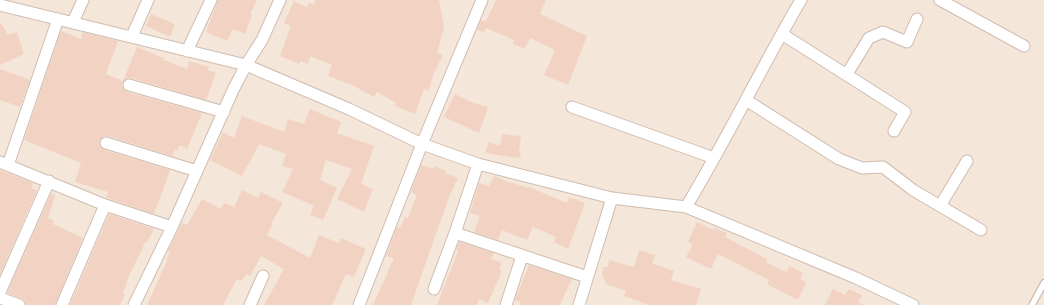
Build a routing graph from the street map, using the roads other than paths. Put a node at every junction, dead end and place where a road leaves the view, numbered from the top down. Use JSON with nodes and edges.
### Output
{"nodes":[{"id":1,"x":83,"y":0,"type":"edge"},
{"id":2,"x":148,"y":0,"type":"edge"},
{"id":3,"x":211,"y":0,"type":"edge"},
{"id":4,"x":280,"y":0,"type":"edge"},
{"id":5,"x":482,"y":0,"type":"edge"},
{"id":6,"x":801,"y":0,"type":"edge"},
{"id":7,"x":940,"y":0,"type":"edge"},
{"id":8,"x":7,"y":4,"type":"edge"},
{"id":9,"x":58,"y":19,"type":"junction"},
{"id":10,"x":917,"y":19,"type":"dead end"},
{"id":11,"x":73,"y":22,"type":"junction"},
{"id":12,"x":782,"y":34,"type":"junction"},
{"id":13,"x":132,"y":36,"type":"junction"},
{"id":14,"x":1024,"y":46,"type":"dead end"},
{"id":15,"x":187,"y":51,"type":"junction"},
{"id":16,"x":246,"y":65,"type":"junction"},
{"id":17,"x":847,"y":74,"type":"junction"},
{"id":18,"x":129,"y":85,"type":"dead end"},
{"id":19,"x":746,"y":100,"type":"junction"},
{"id":20,"x":572,"y":107,"type":"dead end"},
{"id":21,"x":224,"y":112,"type":"junction"},
{"id":22,"x":894,"y":131,"type":"dead end"},
{"id":23,"x":106,"y":143,"type":"dead end"},
{"id":24,"x":422,"y":144,"type":"junction"},
{"id":25,"x":714,"y":158,"type":"junction"},
{"id":26,"x":967,"y":161,"type":"dead end"},
{"id":27,"x":4,"y":164,"type":"edge"},
{"id":28,"x":478,"y":164,"type":"junction"},
{"id":29,"x":197,"y":170,"type":"junction"},
{"id":30,"x":49,"y":181,"type":"junction"},
{"id":31,"x":612,"y":198,"type":"junction"},
{"id":32,"x":105,"y":205,"type":"junction"},
{"id":33,"x":940,"y":206,"type":"junction"},
{"id":34,"x":686,"y":207,"type":"junction"},
{"id":35,"x":172,"y":227,"type":"junction"},
{"id":36,"x":981,"y":230,"type":"dead end"},
{"id":37,"x":455,"y":233,"type":"junction"},
{"id":38,"x":522,"y":256,"type":"junction"},
{"id":39,"x":263,"y":276,"type":"dead end"},
{"id":40,"x":587,"y":277,"type":"junction"},
{"id":41,"x":1044,"y":283,"type":"edge"},
{"id":42,"x":434,"y":289,"type":"dead end"},
{"id":43,"x":0,"y":292,"type":"edge"},
{"id":44,"x":0,"y":298,"type":"edge"},
{"id":45,"x":19,"y":305,"type":"edge"},
{"id":46,"x":62,"y":305,"type":"edge"},
{"id":47,"x":134,"y":305,"type":"edge"},
{"id":48,"x":250,"y":305,"type":"edge"},
{"id":49,"x":359,"y":305,"type":"edge"},
{"id":50,"x":506,"y":305,"type":"edge"},
{"id":51,"x":580,"y":305,"type":"edge"},
{"id":52,"x":913,"y":305,"type":"edge"},
{"id":53,"x":1032,"y":305,"type":"edge"}],
"edges":[{"from":1,"to":11,"type":"street"},
{"from":2,"to":13,"type":"street"},
{"from":3,"to":15,"type":"street"},
{"from":4,"to":16,"type":"street"},
{"from":5,"to":24,"type":"street"},
{"from":6,"to":12,"type":"street"},
{"from":7,"to":14,"type":"street"},
{"from":8,"to":9,"type":"street"},
{"from":9,"to":11,"type":"street"},
{"from":9,"to":27,"type":"street"},
{"from":10,"to":17,"type":"street"},
{"from":11,"to":13,"type":"street"},
{"from":12,"to":17,"type":"street"},
{"from":12,"to":19,"type":"street"},
{"from":13,"to":15,"type":"street"},
{"from":15,"to":16,"type":"street"},
{"from":16,"to":21,"type":"street"},
{"from":16,"to":24,"type":"street"},
{"from":17,"to":22,"type":"street"},
{"from":18,"to":21,"type":"street"},
{"from":19,"to":25,"type":"street"},
{"from":19,"to":33,"type":"street"},
{"from":20,"to":25,"type":"street"},
{"from":21,"to":29,"type":"street"},
{"from":23,"to":29,"type":"street"},
{"from":24,"to":28,"type":"street"},
{"from":24,"to":49,"type":"street"},
{"from":25,"to":34,"type":"street"},
{"from":26,"to":33,"type":"street"},
{"from":27,"to":30,"type":"street"},
{"from":28,"to":31,"type":"street"},
{"from":28,"to":37,"type":"street"},
{"from":29,"to":35,"type":"street"},
{"from":30,"to":32,"type":"street"},
{"from":30,"to":43,"type":"street"},
{"from":31,"to":34,"type":"street"},
{"from":31,"to":40,"type":"street"},
{"from":32,"to":35,"type":"street"},
{"from":32,"to":46,"type":"street"},
{"from":33,"to":36,"type":"street"},
{"from":34,"to":52,"type":"street"},
{"from":35,"to":47,"type":"street"},
{"from":37,"to":38,"type":"street"},
{"from":37,"to":42,"type":"street"},
{"from":38,"to":40,"type":"street"},
{"from":38,"to":50,"type":"street"},
{"from":39,"to":48,"type":"street"},
{"from":40,"to":51,"type":"street"},
{"from":41,"to":53,"type":"lane"},
{"from":44,"to":45,"type":"street"}]}
